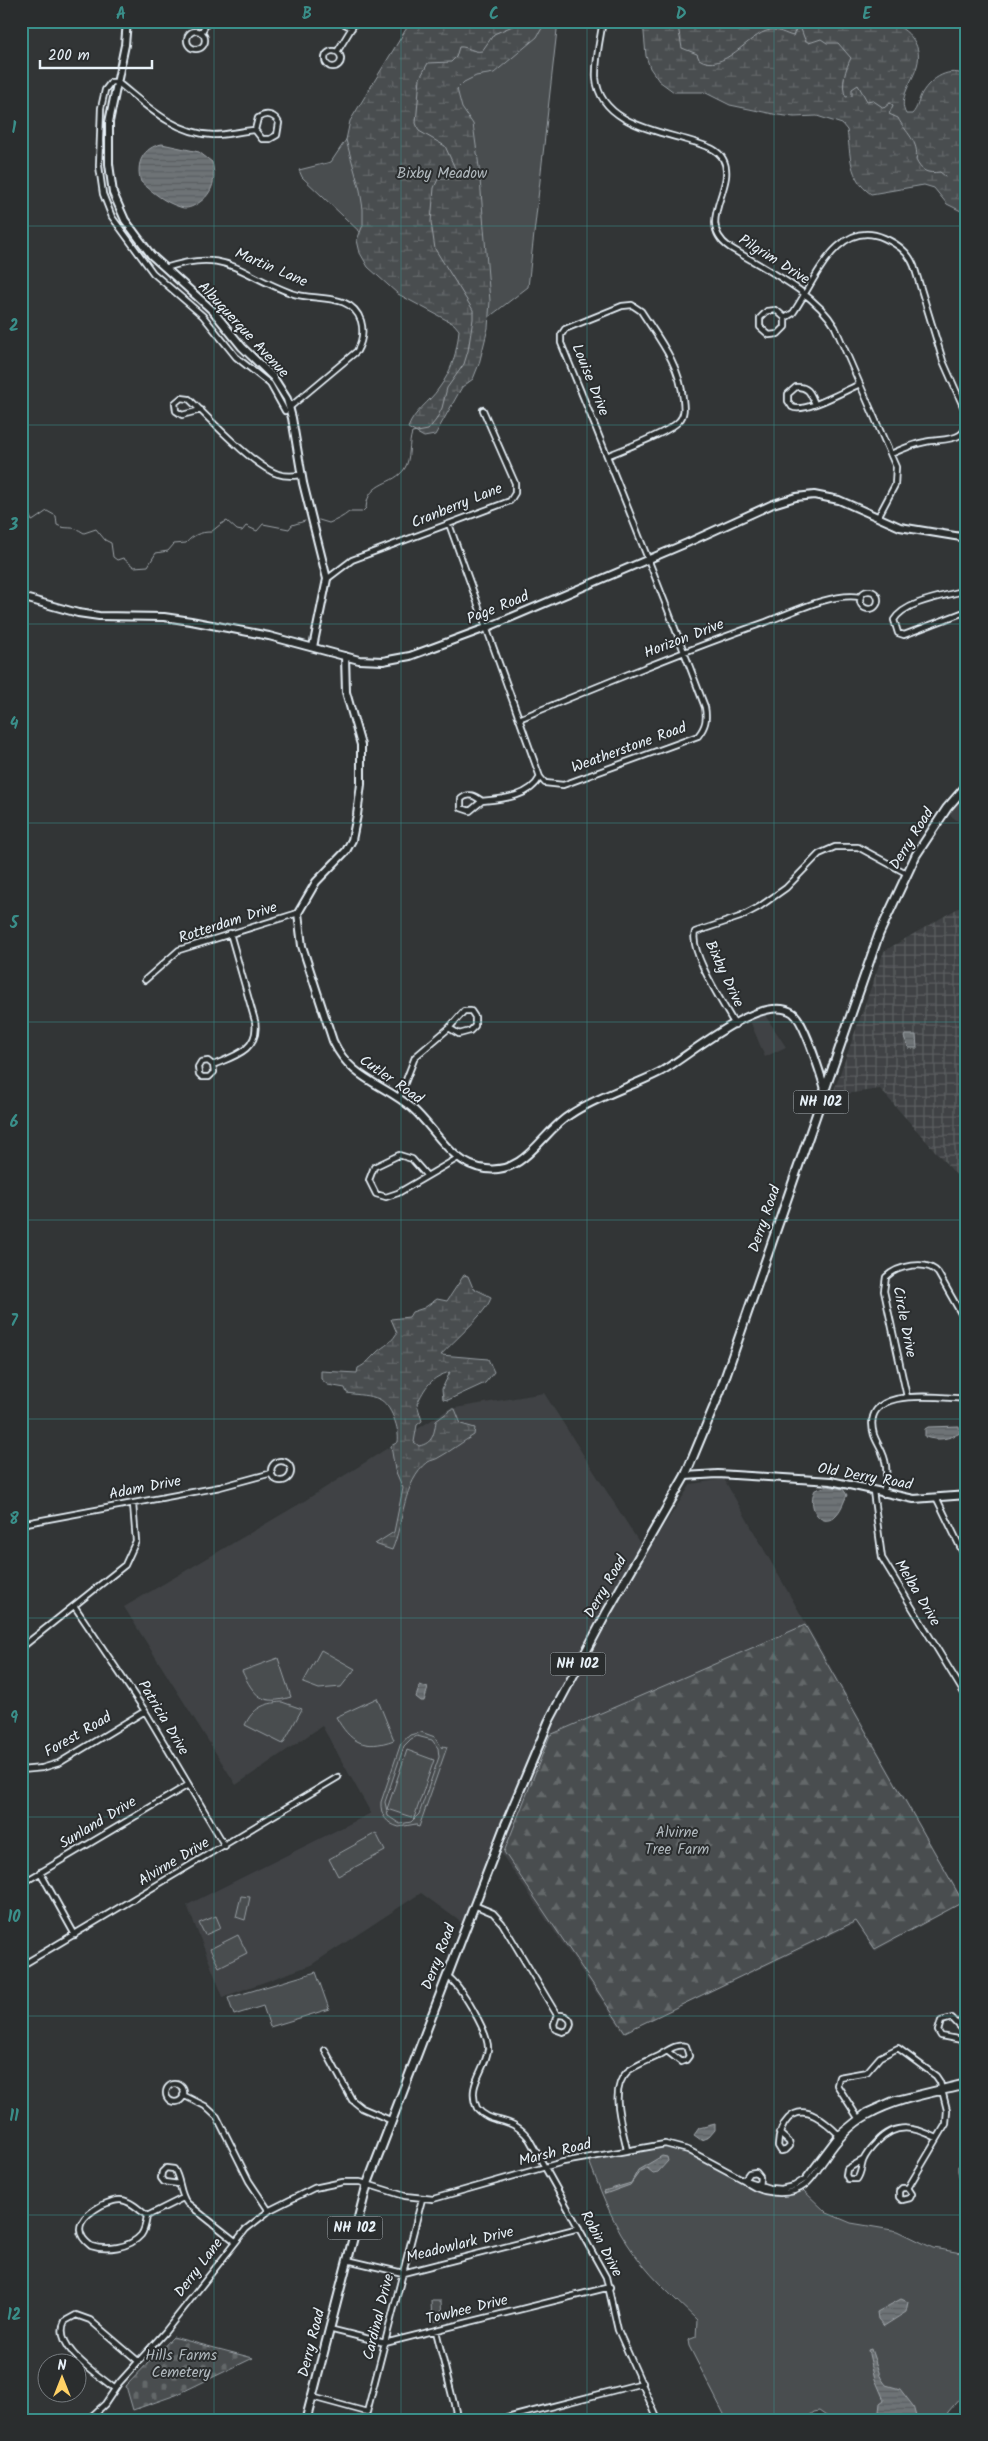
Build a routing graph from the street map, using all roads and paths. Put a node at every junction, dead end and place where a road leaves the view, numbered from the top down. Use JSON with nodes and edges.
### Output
{"nodes":[{"id":1,"x":127,"y":21,"type":"edge"},
{"id":2,"x":208,"y":21,"type":"edge"},
{"id":3,"x":339,"y":21,"type":"edge"},
{"id":4,"x":356,"y":21,"type":"edge"},
{"id":5,"x":603,"y":21,"type":"edge"},
{"id":6,"x":352,"y":28,"type":"junction"},
{"id":7,"x":201,"y":33,"type":"dead end"},
{"id":8,"x":337,"y":52,"type":"dead end"},
{"id":9,"x":117,"y":82,"type":"junction"},
{"id":10,"x":255,"y":130,"type":"junction"},
{"id":11,"x":164,"y":268,"type":"junction"},
{"id":12,"x":805,"y":295,"type":"junction"},
{"id":13,"x":785,"y":318,"type":"junction"},
{"id":14,"x":268,"y":371,"type":"junction"},
{"id":15,"x":264,"y":378,"type":"junction"},
{"id":16,"x":860,"y":384,"type":"junction"},
{"id":17,"x":815,"y":404,"type":"junction"},
{"id":18,"x":287,"y":409,"type":"junction"},
{"id":19,"x":201,"y":410,"type":"junction"},
{"id":20,"x":483,"y":410,"type":"dead end"},
{"id":21,"x":891,"y":454,"type":"junction"},
{"id":22,"x":607,"y":456,"type":"junction"},
{"id":23,"x":301,"y":475,"type":"junction"},
{"id":24,"x":878,"y":517,"type":"junction"},
{"id":25,"x":449,"y":524,"type":"junction"},
{"id":26,"x":967,"y":538,"type":"edge"},
{"id":27,"x":649,"y":558,"type":"junction"},
{"id":28,"x":327,"y":579,"type":"junction"},
{"id":29,"x":967,"y":590,"type":"edge"},
{"id":30,"x":21,"y":597,"type":"edge"},
{"id":31,"x":860,"y":597,"type":"junction"},
{"id":32,"x":967,"y":611,"type":"edge"},
{"id":33,"x":486,"y":628,"type":"junction"},
{"id":34,"x":313,"y":647,"type":"junction"},
{"id":35,"x":684,"y":651,"type":"junction"},
{"id":36,"x":345,"y":656,"type":"junction"},
{"id":37,"x":519,"y":719,"type":"junction"},
{"id":38,"x":540,"y":776,"type":"junction"},
{"id":39,"x":967,"y":785,"type":"edge"},
{"id":40,"x":482,"y":801,"type":"junction"},
{"id":41,"x":906,"y":873,"type":"junction"},
{"id":42,"x":298,"y":913,"type":"junction"},
{"id":43,"x":230,"y":933,"type":"junction"},
{"id":44,"x":145,"y":980,"type":"dead end"},
{"id":45,"x":735,"y":1025,"type":"junction"},
{"id":46,"x":449,"y":1028,"type":"junction"},
{"id":47,"x":213,"y":1065,"type":"dead end"},
{"id":48,"x":817,"y":1065,"type":"junction"},
{"id":49,"x":831,"y":1070,"type":"junction"},
{"id":50,"x":825,"y":1089,"type":"junction"},
{"id":51,"x":399,"y":1098,"type":"junction"},
{"id":52,"x":458,"y":1158,"type":"junction"},
{"id":53,"x":427,"y":1176,"type":"junction"},
{"id":54,"x":967,"y":1324,"type":"edge"},
{"id":55,"x":907,"y":1397,"type":"junction"},
{"id":56,"x":967,"y":1399,"type":"edge"},
{"id":57,"x":691,"y":1465,"type":"junction"},
{"id":58,"x":272,"y":1473,"type":"junction"},
{"id":59,"x":686,"y":1476,"type":"junction"},
{"id":60,"x":698,"y":1476,"type":"junction"},
{"id":61,"x":873,"y":1491,"type":"junction"},
{"id":62,"x":883,"y":1494,"type":"junction"},
{"id":63,"x":967,"y":1495,"type":"edge"},
{"id":64,"x":937,"y":1498,"type":"junction"},
{"id":65,"x":133,"y":1504,"type":"junction"},
{"id":66,"x":21,"y":1524,"type":"edge"},
{"id":67,"x":967,"y":1561,"type":"edge"},
{"id":68,"x":75,"y":1607,"type":"junction"},
{"id":69,"x":21,"y":1648,"type":"edge"},
{"id":70,"x":967,"y":1698,"type":"edge"},
{"id":71,"x":144,"y":1711,"type":"junction"},
{"id":72,"x":21,"y":1770,"type":"edge"},
{"id":73,"x":338,"y":1777,"type":"dead end"},
{"id":74,"x":188,"y":1785,"type":"junction"},
{"id":75,"x":225,"y":1846,"type":"junction"},
{"id":76,"x":40,"y":1872,"type":"junction"},
{"id":77,"x":21,"y":1884,"type":"edge"},
{"id":78,"x":474,"y":1905,"type":"junction"},
{"id":79,"x":75,"y":1934,"type":"junction"},
{"id":80,"x":21,"y":1966,"type":"edge"},
{"id":81,"x":447,"y":1976,"type":"junction"},
{"id":82,"x":557,"y":2015,"type":"dead end"},
{"id":83,"x":967,"y":2034,"type":"edge"},
{"id":84,"x":967,"y":2041,"type":"edge"},
{"id":85,"x":325,"y":2050,"type":"dead end"},
{"id":86,"x":668,"y":2051,"type":"junction"},
{"id":87,"x":967,"y":2082,"type":"edge"},
{"id":88,"x":967,"y":2086,"type":"edge"},
{"id":89,"x":942,"y":2090,"type":"junction"},
{"id":90,"x":184,"y":2095,"type":"junction"},
{"id":91,"x":859,"y":2119,"type":"junction"},
{"id":92,"x":390,"y":2120,"type":"junction"},
{"id":93,"x":779,"y":2133,"type":"dead end"},
{"id":94,"x":840,"y":2135,"type":"junction"},
{"id":95,"x":937,"y":2138,"type":"junction"},
{"id":96,"x":627,"y":2150,"type":"junction"},
{"id":97,"x":863,"y":2160,"type":"junction"},
{"id":98,"x":545,"y":2167,"type":"junction"},
{"id":99,"x":744,"y":2180,"type":"junction"},
{"id":100,"x":179,"y":2184,"type":"junction"},
{"id":101,"x":367,"y":2185,"type":"junction"},
{"id":102,"x":759,"y":2187,"type":"junction"},
{"id":103,"x":908,"y":2188,"type":"dead end"},
{"id":104,"x":183,"y":2198,"type":"junction"},
{"id":105,"x":422,"y":2199,"type":"junction"},
{"id":106,"x":269,"y":2211,"type":"junction"},
{"id":107,"x":148,"y":2216,"type":"junction"},
{"id":108,"x":579,"y":2228,"type":"junction"},
{"id":109,"x":235,"y":2241,"type":"junction"},
{"id":110,"x":347,"y":2260,"type":"junction"},
{"id":111,"x":403,"y":2273,"type":"junction"},
{"id":112,"x":610,"y":2287,"type":"junction"},
{"id":113,"x":329,"y":2329,"type":"junction"},
{"id":114,"x":436,"y":2331,"type":"junction"},
{"id":115,"x":385,"y":2343,"type":"junction"},
{"id":116,"x":138,"y":2362,"type":"junction"},
{"id":117,"x":643,"y":2382,"type":"junction"},
{"id":118,"x":115,"y":2389,"type":"junction"},
{"id":119,"x":312,"y":2396,"type":"junction"},
{"id":120,"x":93,"y":2418,"type":"edge"},
{"id":121,"x":83,"y":2420,"type":"edge"},
{"id":122,"x":306,"y":2420,"type":"edge"},
{"id":123,"x":458,"y":2420,"type":"edge"},
{"id":124,"x":499,"y":2420,"type":"edge"},
{"id":125,"x":658,"y":2420,"type":"edge"}],
"edges":[{"from":1,"to":9,"type":"street","name":"Albuquerque Avenue"},
{"from":2,"to":7,"type":"street"},
{"from":3,"to":6,"type":"street"},
{"from":4,"to":6,"type":"street"},
{"from":5,"to":12,"type":"street","name":"Pilgrim Drive"},
{"from":6,"to":8,"type":"street"},
{"from":9,"to":10,"type":"street"},
{"from":9,"to":11,"type":"street","name":"Albuquerque Avenue"},
{"from":9,"to":15,"type":"street"},
{"from":10,"to":10,"type":"street"},
{"from":11,"to":14,"type":"street","name":"Albuquerque Avenue"},
{"from":11,"to":18,"type":"street","name":"Martin Lane"},
{"from":12,"to":13,"type":"street"},
{"from":12,"to":16,"type":"street","name":"Pilgrim Drive"},
{"from":12,"to":21,"type":"street"},
{"from":13,"to":13,"type":"street"},
{"from":14,"to":15,"type":"street"},
{"from":14,"to":18,"type":"street","name":"Albuquerque Avenue"},
{"from":15,"to":18,"type":"street"},
{"from":16,"to":17,"type":"street"},
{"from":16,"to":21,"type":"street","name":"Pilgrim Drive"},
{"from":17,"to":17,"type":"street"},
{"from":18,"to":23,"type":"street","name":"Albuquerque Avenue"},
{"from":19,"to":19,"type":"street"},
{"from":19,"to":23,"type":"street"},
{"from":20,"to":25,"type":"street","name":"Cranberry Lane"},
{"from":21,"to":24,"type":"street","name":"Pilgrim Drive"},
{"from":22,"to":22,"type":"street","name":"Louise Drive"},
{"from":22,"to":27,"type":"street","name":"Louise Drive"},
{"from":23,"to":28,"type":"street","name":"Albuquerque Avenue"},
{"from":24,"to":26,"type":"street","name":"Page Road"},
{"from":24,"to":27,"type":"street","name":"Page Road"},
{"from":25,"to":28,"type":"street","name":"Cranberry Lane"},
{"from":25,"to":33,"type":"street"},
{"from":27,"to":33,"type":"street","name":"Page Road"},
{"from":27,"to":35,"type":"street","name":"Weatherstone Road"},
{"from":28,"to":34,"type":"street","name":"Albuquerque Avenue"},
{"from":29,"to":32,"type":"street"},
{"from":30,"to":34,"type":"street","name":"Page Road"},
{"from":31,"to":31,"type":"street","name":"Horizon Drive"},
{"from":31,"to":35,"type":"street","name":"Horizon Drive"},
{"from":33,"to":36,"type":"street","name":"Page Road"},
{"from":33,"to":37,"type":"street"},
{"from":34,"to":36,"type":"street","name":"Page Road"},
{"from":35,"to":37,"type":"street","name":"Horizon Drive"},
{"from":35,"to":38,"type":"street","name":"Weatherstone Road"},
{"from":36,"to":42,"type":"street"},
{"from":37,"to":38,"type":"street"},
{"from":38,"to":40,"type":"street"},
{"from":39,"to":41,"type":"main road","name":"Derry Road","number":"NH 102"},
{"from":40,"to":40,"type":"street"},
{"from":41,"to":45,"type":"street","name":"Bixby Drive"},
{"from":41,"to":49,"type":"main road","name":"Derry Road","number":"NH 102"},
{"from":42,"to":43,"type":"street","name":"Rotterdam Drive"},
{"from":42,"to":51,"type":"street","name":"Cutler Road"},
{"from":43,"to":44,"type":"street","name":"Rotterdam Drive"},
{"from":43,"to":47,"type":"street"},
{"from":45,"to":48,"type":"street","name":"Cutler Road"},
{"from":45,"to":52,"type":"street","name":"Cutler Road"},
{"from":46,"to":46,"type":"street"},
{"from":46,"to":51,"type":"street"},
{"from":48,"to":49,"type":"street"},
{"from":48,"to":50,"type":"street","name":"Cutler Road"},
{"from":49,"to":50,"type":"main road","name":"Derry Road","number":"NH 102"},
{"from":50,"to":57,"type":"main road","name":"Derry Road","number":"NH 102"},
{"from":51,"to":52,"type":"street","name":"Cutler Road"},
{"from":52,"to":53,"type":"street"},
{"from":53,"to":53,"type":"street"},
{"from":54,"to":55,"type":"street","name":"Circle Drive"},
{"from":55,"to":56,"type":"street"},
{"from":55,"to":62,"type":"street"},
{"from":57,"to":59,"type":"main road","name":"Derry Road","number":"NH 102"},
{"from":57,"to":60,"type":"street"},
{"from":58,"to":58,"type":"street","name":"Adam Drive"},
{"from":58,"to":65,"type":"street","name":"Adam Drive"},
{"from":59,"to":60,"type":"street","name":"Old Derry Road"},
{"from":59,"to":78,"type":"main road","name":"Derry Road","number":"NH 102"},
{"from":60,"to":61,"type":"street","name":"Old Derry Road"},
{"from":61,"to":62,"type":"street","name":"Old Derry Road"},
{"from":61,"to":70,"type":"street","name":"Melba Drive"},
{"from":62,"to":64,"type":"street","name":"Old Derry Road"},
{"from":63,"to":64,"type":"street","name":"Old Derry Road"},
{"from":64,"to":67,"type":"street"},
{"from":65,"to":66,"type":"street","name":"Adam Drive"},
{"from":65,"to":68,"type":"street"},
{"from":68,"to":69,"type":"street"},
{"from":68,"to":71,"type":"street","name":"Patricia Drive"},
{"from":71,"to":72,"type":"street","name":"Forest Road"},
{"from":71,"to":74,"type":"street","name":"Patricia Drive"},
{"from":73,"to":75,"type":"street","name":"Alvirne Drive"},
{"from":74,"to":75,"type":"street","name":"Patricia Drive"},
{"from":74,"to":76,"type":"street","name":"Sunland Drive"},
{"from":75,"to":79,"type":"street","name":"Alvirne Drive"},
{"from":76,"to":77,"type":"street","name":"Sunland Drive"},
{"from":76,"to":79,"type":"street"},
{"from":78,"to":81,"type":"main road","name":"Derry Road","number":"NH 102"},
{"from":78,"to":82,"type":"street"},
{"from":79,"to":80,"type":"street","name":"Alvirne Drive"},
{"from":81,"to":92,"type":"main road","name":"Derry Road","number":"NH 102"},
{"from":81,"to":98,"type":"street","name":"Robin Drive"},
{"from":83,"to":84,"type":"street"},
{"from":85,"to":92,"type":"street"},
{"from":86,"to":86,"type":"street"},
{"from":86,"to":96,"type":"street"},
{"from":87,"to":89,"type":"street","name":"Marsh Road"},
{"from":88,"to":89,"type":"street","name":"Marsh Road"},
{"from":89,"to":91,"type":"street","name":"Marsh Road"},
{"from":89,"to":91,"type":"street"},
{"from":89,"to":95,"type":"street"},
{"from":90,"to":90,"type":"street"},
{"from":90,"to":106,"type":"street"},
{"from":91,"to":94,"type":"street","name":"Marsh Road"},
{"from":92,"to":101,"type":"main road","name":"Derry Road","number":"NH 102"},
{"from":93,"to":94,"type":"street"},
{"from":94,"to":102,"type":"street","name":"Marsh Road"},
{"from":95,"to":97,"type":"street"},
{"from":95,"to":103,"type":"street"},
{"from":96,"to":98,"type":"street","name":"Marsh Road"},
{"from":96,"to":99,"type":"street","name":"Marsh Road"},
{"from":97,"to":97,"type":"street"},
{"from":98,"to":105,"type":"street","name":"Marsh Road"},
{"from":98,"to":108,"type":"street","name":"Robin Drive"},
{"from":99,"to":102,"type":"street","name":"Marsh Road"},
{"from":99,"to":102,"type":"street"},
{"from":100,"to":100,"type":"street"},
{"from":100,"to":104,"type":"street"},
{"from":101,"to":105,"type":"street","name":"Marsh Road"},
{"from":101,"to":106,"type":"street","name":"Derry Lane"},
{"from":101,"to":110,"type":"main road","name":"Derry Road","number":"NH 102"},
{"from":104,"to":107,"type":"street"},
{"from":104,"to":109,"type":"street"},
{"from":105,"to":111,"type":"street","name":"Cardinal Drive"},
{"from":106,"to":109,"type":"street","name":"Derry Lane"},
{"from":107,"to":107,"type":"street"},
{"from":108,"to":111,"type":"street","name":"Meadowlark Drive"},
{"from":108,"to":112,"type":"street","name":"Robin Drive"},
{"from":109,"to":116,"type":"street","name":"Derry Lane"},
{"from":110,"to":111,"type":"street","name":"Meadowlark Drive"},
{"from":110,"to":113,"type":"main road","name":"Derry Road","number":"NH 102"},
{"from":111,"to":115,"type":"street","name":"Cardinal Drive"},
{"from":112,"to":114,"type":"street","name":"Towhee Drive"},
{"from":112,"to":117,"type":"street","name":"Robin Drive"},
{"from":113,"to":115,"type":"street","name":"Towhee Drive"},
{"from":113,"to":119,"type":"main road","name":"Derry Road","number":"NH 102"},
{"from":114,"to":115,"type":"street","name":"Towhee Drive"},
{"from":114,"to":123,"type":"street"},
{"from":115,"to":119,"type":"street","name":"Cardinal Drive"},
{"from":116,"to":118,"type":"street","name":"Derry Lane"},
{"from":116,"to":118,"type":"street"},
{"from":117,"to":124,"type":"street"},
{"from":117,"to":125,"type":"street","name":"Robin Drive"},
{"from":118,"to":120,"type":"street","name":"Derry Lane"},
{"from":119,"to":122,"type":"main road","name":"Derry Road","number":"NH 102"},
{"from":120,"to":121,"type":"street","name":"Derry Lane"}]}
